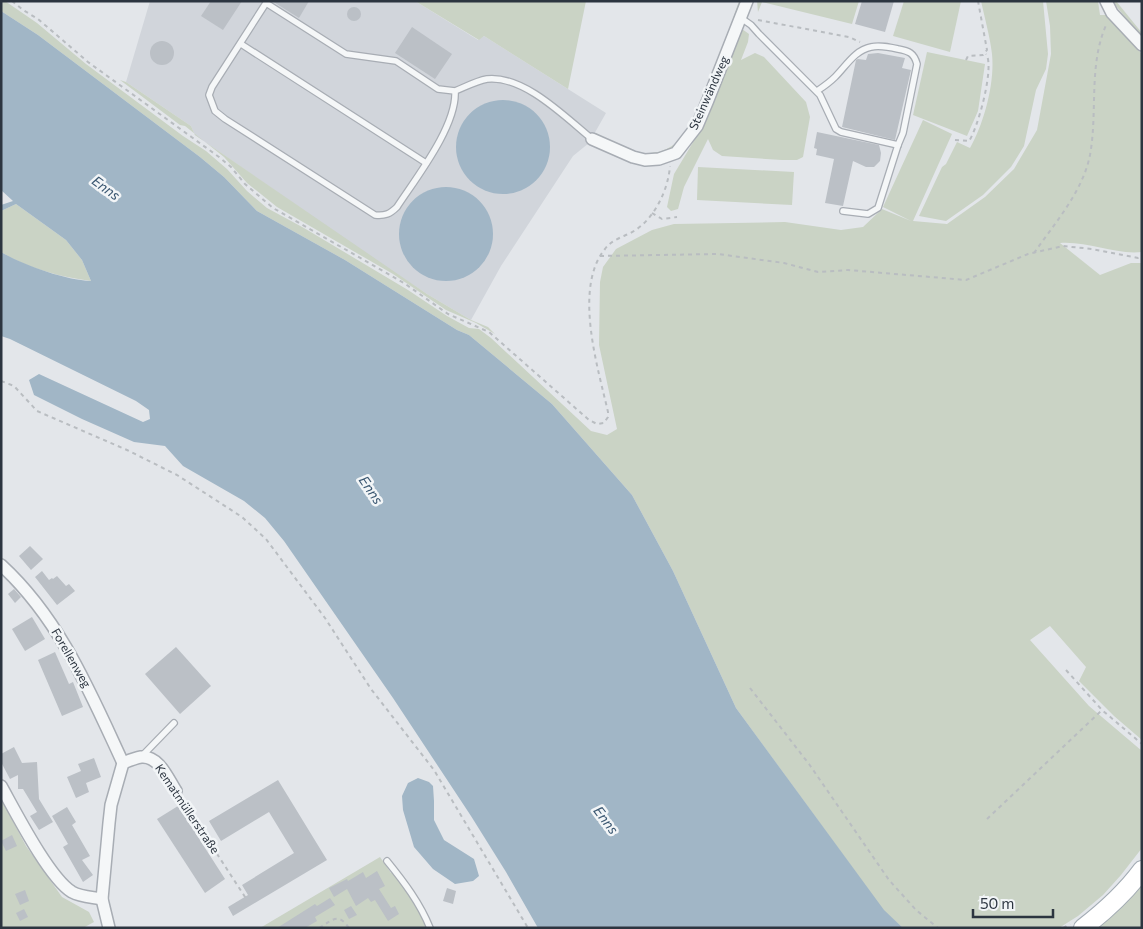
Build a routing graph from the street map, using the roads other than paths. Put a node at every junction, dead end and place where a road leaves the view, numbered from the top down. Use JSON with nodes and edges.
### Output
{"nodes":[{"id":1,"x":747,"y":1,"type":"edge"},
{"id":2,"x":1106,"y":1,"type":"edge"},
{"id":3,"x":744,"y":19,"type":"junction"},
{"id":4,"x":241,"y":44,"type":"junction"},
{"id":5,"x":1142,"y":45,"type":"edge"},
{"id":6,"x":454,"y":91,"type":"junction"},
{"id":7,"x":817,"y":91,"type":"junction"},
{"id":8,"x":592,"y":138,"type":"joint"},
{"id":9,"x":898,"y":145,"type":"junction"},
{"id":10,"x":426,"y":163,"type":"junction"},
{"id":11,"x":843,"y":211,"type":"dead end"},
{"id":12,"x":1,"y":565,"type":"edge"},
{"id":13,"x":174,"y":723,"type":"dead end"},
{"id":14,"x":141,"y":757,"type":"junction"},
{"id":15,"x":122,"y":763,"type":"junction"},
{"id":16,"x":1,"y":786,"type":"edge"},
{"id":17,"x":176,"y":791,"type":"road end"},
{"id":18,"x":387,"y":860,"type":"dead end"},
{"id":19,"x":1142,"y":870,"type":"edge"},
{"id":20,"x":102,"y":899,"type":"junction"},
{"id":21,"x":109,"y":928,"type":"edge"},
{"id":22,"x":430,"y":928,"type":"edge"},
{"id":23,"x":1083,"y":928,"type":"edge"}],
"edges":[{"from":1,"to":3,"type":"street","name":"Steinwändweg"},
{"from":2,"to":5,"type":"street"},
{"from":3,"to":7,"type":"lane"},
{"from":3,"to":8,"type":"street","name":"Steinwändweg"},
{"from":4,"to":6,"type":"lane"},
{"from":4,"to":10,"type":"lane"},
{"from":4,"to":10,"type":"lane"},
{"from":6,"to":8,"type":"lane"},
{"from":6,"to":10,"type":"lane"},
{"from":7,"to":9,"type":"lane"},
{"from":7,"to":9,"type":"lane"},
{"from":9,"to":11,"type":"lane"},
{"from":12,"to":15,"type":"street","name":"Forellenweg"},
{"from":13,"to":14,"type":"lane"},
{"from":14,"to":15,"type":"street","name":"Kematmüllerstraße"},
{"from":14,"to":17,"type":"street","name":"Kematmüllerstraße"},
{"from":15,"to":20,"type":"street"},
{"from":16,"to":20,"type":"street"},
{"from":18,"to":22,"type":"lane"},
{"from":19,"to":23,"type":"main road"},
{"from":20,"to":21,"type":"street"}]}
